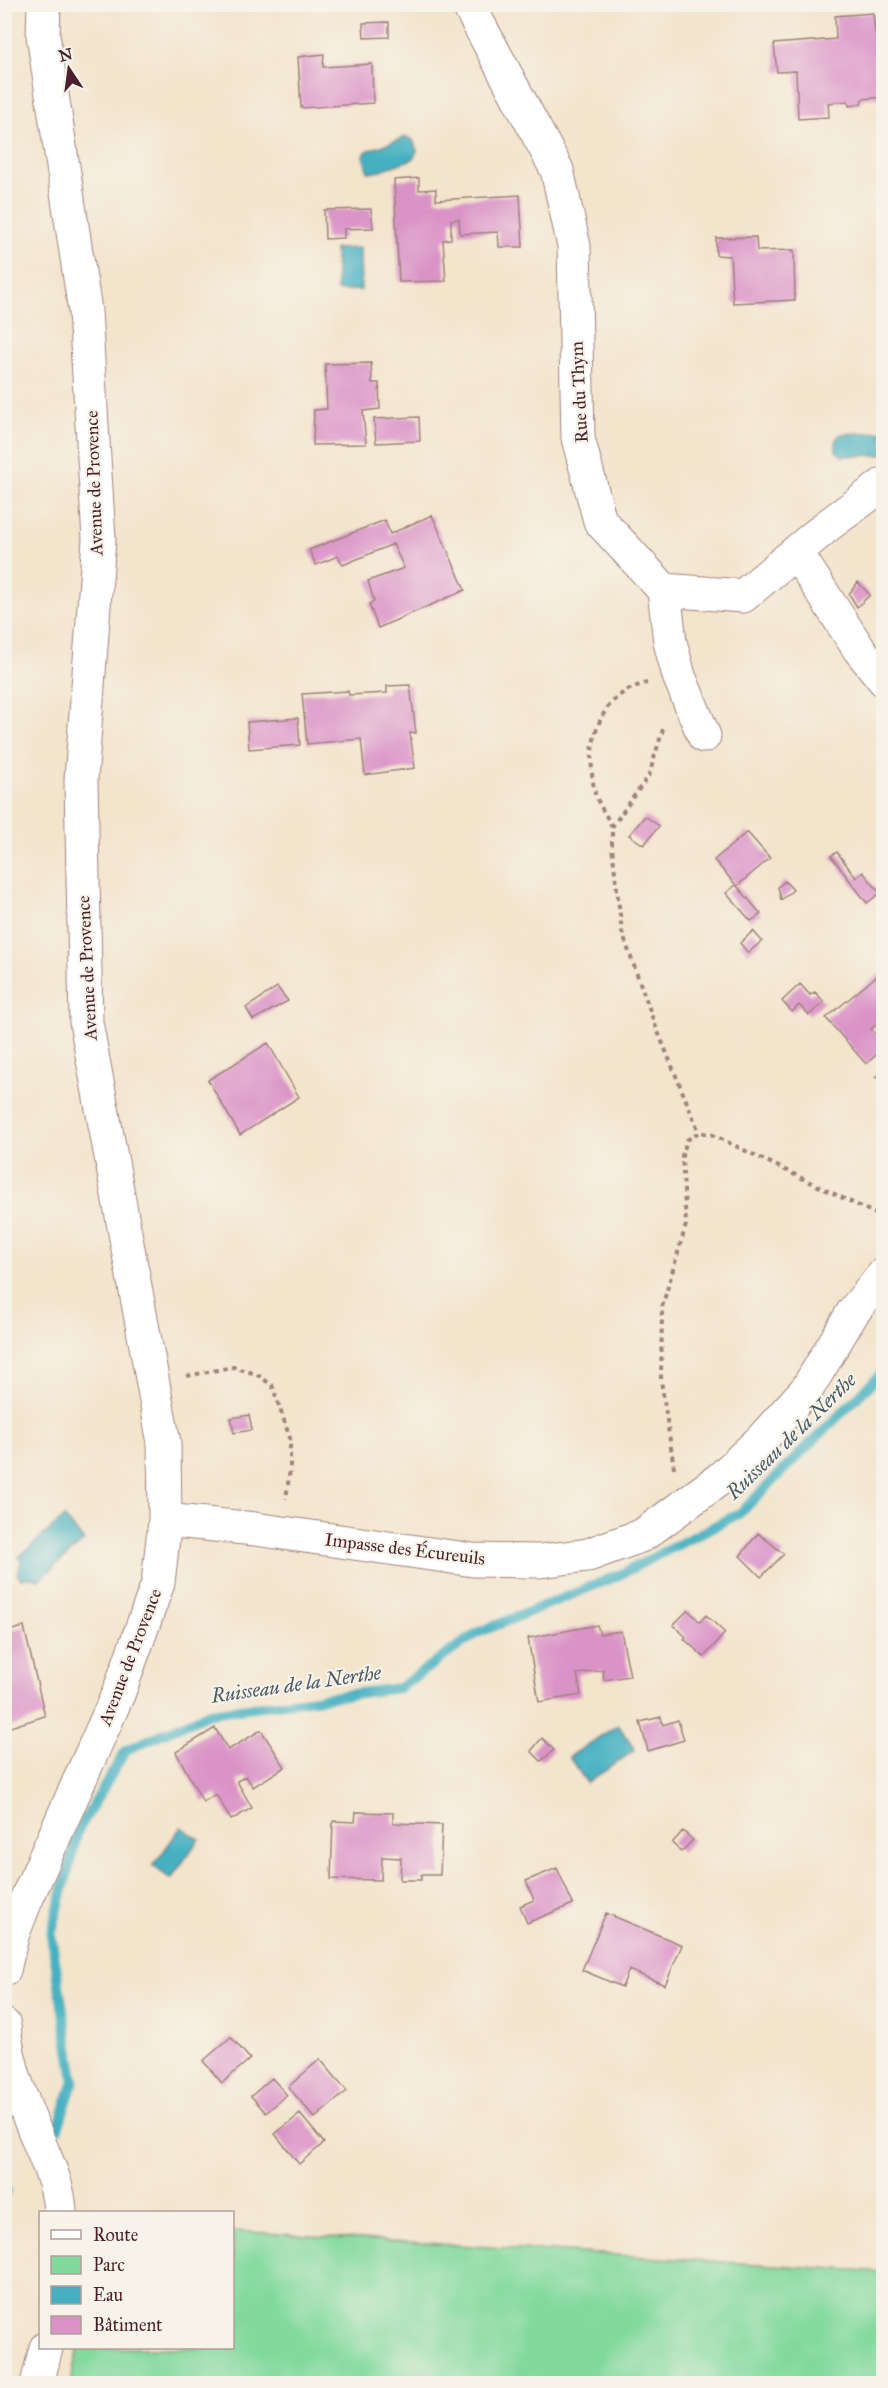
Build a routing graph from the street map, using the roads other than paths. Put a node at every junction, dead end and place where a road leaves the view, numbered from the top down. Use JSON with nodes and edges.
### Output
{"nodes":[{"id":1,"x":44,"y":4,"type":"edge"},
{"id":2,"x":468,"y":4,"type":"edge"},
{"id":3,"x":884,"y":484,"type":"edge"},
{"id":4,"x":796,"y":552,"type":"junction"},
{"id":5,"x":664,"y":590,"type":"junction"},
{"id":6,"x":884,"y":680,"type":"edge"},
{"id":7,"x":704,"y":736,"type":"dead end"},
{"id":8,"x":884,"y":1274,"type":"edge"},
{"id":9,"x":165,"y":1520,"type":"junction"},
{"id":10,"x":4,"y":1970,"type":"edge"},
{"id":11,"x":4,"y":2025,"type":"edge"},
{"id":12,"x":60,"y":2211,"type":"edge"},
{"id":13,"x":46,"y":2349,"type":"edge"},
{"id":14,"x":36,"y":2384,"type":"edge"}],
"edges":[{"from":1,"to":9,"type":"street","name":"Avenue de Provence"},
{"from":2,"to":5,"type":"street","name":"Rue du Thym"},
{"from":3,"to":4,"type":"street"},
{"from":4,"to":5,"type":"street"},
{"from":4,"to":6,"type":"street"},
{"from":5,"to":7,"type":"street"},
{"from":8,"to":9,"type":"street","name":"Impasse des Écureuils"},
{"from":9,"to":10,"type":"street","name":"Avenue de Provence"},
{"from":11,"to":12,"type":"street"},
{"from":13,"to":14,"type":"street"}]}
